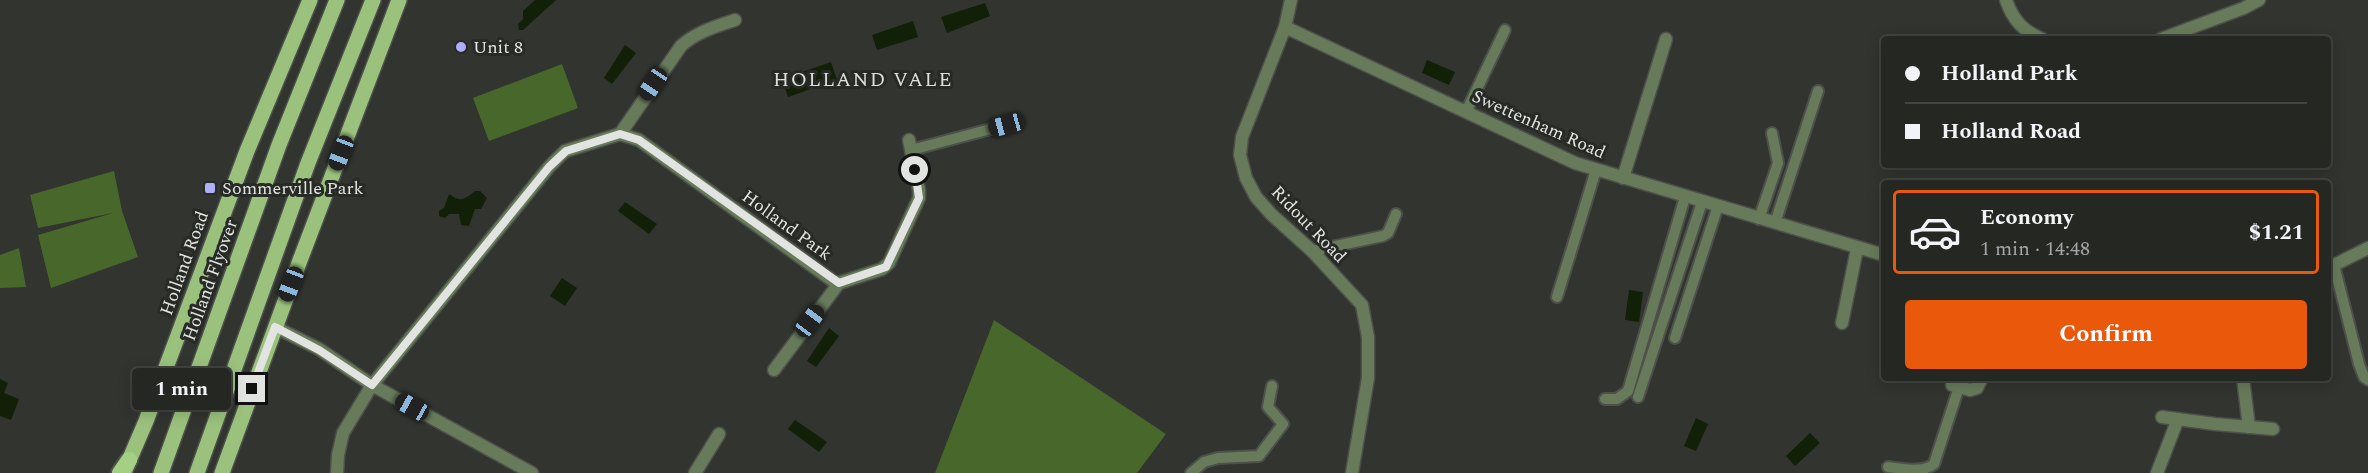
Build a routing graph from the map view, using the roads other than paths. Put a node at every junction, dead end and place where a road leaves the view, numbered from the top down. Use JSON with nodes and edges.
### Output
{"nodes":[{"id":1,"x":310,"y":0,"type":"edge"},
{"id":2,"x":337,"y":0,"type":"edge"},
{"id":3,"x":373,"y":0,"type":"edge"},
{"id":4,"x":399,"y":0,"type":"edge"},
{"id":5,"x":1291,"y":0,"type":"edge"},
{"id":6,"x":2006,"y":0,"type":"edge"},
{"id":7,"x":2259,"y":0,"type":"edge"},
{"id":8,"x":735,"y":20,"type":"dead end"},
{"id":9,"x":1285,"y":27,"type":"junction"},
{"id":10,"x":1505,"y":30,"type":"dead end"},
{"id":11,"x":2035,"y":36,"type":"edge"},
{"id":12,"x":2169,"y":36,"type":"edge"},
{"id":13,"x":1666,"y":39,"type":"dead end"},
{"id":14,"x":1818,"y":91,"type":"dead end"},
{"id":15,"x":1466,"y":112,"type":"junction"},
{"id":16,"x":1006,"y":125,"type":"dead end"},
{"id":17,"x":1772,"y":133,"type":"dead end"},
{"id":18,"x":620,"y":134,"type":"junction"},
{"id":19,"x":910,"y":145,"type":"joint"},
{"id":20,"x":1596,"y":170,"type":"junction"},
{"id":21,"x":1623,"y":178,"type":"junction"},
{"id":22,"x":1685,"y":196,"type":"junction"},
{"id":23,"x":1702,"y":202,"type":"junction"},
{"id":24,"x":1718,"y":206,"type":"junction"},
{"id":25,"x":1396,"y":214,"type":"dead end"},
{"id":26,"x":1759,"y":219,"type":"junction"},
{"id":27,"x":1775,"y":223,"type":"junction"},
{"id":28,"x":2368,"y":248,"type":"edge"},
{"id":29,"x":1857,"y":249,"type":"junction"},
{"id":30,"x":1312,"y":251,"type":"junction"},
{"id":31,"x":1881,"y":254,"type":"edge"},
{"id":32,"x":2331,"y":266,"type":"edge"},
{"id":33,"x":839,"y":283,"type":"junction"},
{"id":34,"x":1557,"y":297,"type":"dead end"},
{"id":35,"x":1842,"y":322,"type":"dead end"},
{"id":36,"x":275,"y":327,"type":"junction"},
{"id":37,"x":1674,"y":338,"type":"dead end"},
{"id":38,"x":774,"y":370,"type":"dead end"},
{"id":39,"x":2368,"y":380,"type":"edge"},
{"id":40,"x":1980,"y":381,"type":"edge"},
{"id":41,"x":2243,"y":381,"type":"edge"},
{"id":42,"x":372,"y":385,"type":"junction"},
{"id":43,"x":1272,"y":386,"type":"dead end"},
{"id":44,"x":1956,"y":386,"type":"joint"},
{"id":45,"x":1638,"y":397,"type":"dead end"},
{"id":46,"x":1605,"y":399,"type":"dead end"},
{"id":47,"x":2162,"y":417,"type":"dead end"},
{"id":48,"x":2178,"y":419,"type":"junction"},
{"id":49,"x":2249,"y":427,"type":"junction"},
{"id":50,"x":2273,"y":429,"type":"dead end"},
{"id":51,"x":719,"y":434,"type":"dead end"},
{"id":52,"x":1353,"y":467,"type":"edge"},
{"id":53,"x":1888,"y":467,"type":"dead end"},
{"id":54,"x":125,"y":469,"type":"edge"},
{"id":55,"x":161,"y":473,"type":"edge"},
{"id":56,"x":197,"y":473,"type":"edge"},
{"id":57,"x":222,"y":473,"type":"edge"},
{"id":58,"x":337,"y":473,"type":"edge"},
{"id":59,"x":532,"y":473,"type":"edge"},
{"id":60,"x":695,"y":473,"type":"edge"},
{"id":61,"x":1191,"y":473,"type":"edge"},
{"id":62,"x":1343,"y":473,"type":"edge"},
{"id":63,"x":2157,"y":473,"type":"edge"}],
"edges":[{"from":1,"to":54,"type":"main road","name":"Holland Road"},
{"from":2,"to":55,"type":"main road","name":"Holland Flyover"},
{"from":3,"to":56,"type":"main road"},
{"from":4,"to":36,"type":"main road"},
{"from":5,"to":9,"type":"street","name":"Ridout Road"},
{"from":6,"to":11,"type":"street"},
{"from":7,"to":12,"type":"street"},
{"from":8,"to":18,"type":"street"},
{"from":9,"to":15,"type":"street","name":"Swettenham Road"},
{"from":9,"to":30,"type":"street","name":"Ridout Road"},
{"from":10,"to":15,"type":"lane"},
{"from":13,"to":21,"type":"street"},
{"from":14,"to":27,"type":"lane"},
{"from":15,"to":20,"type":"street","name":"Swettenham Road"},
{"from":16,"to":19,"type":"lane"},
{"from":17,"to":26,"type":"lane"},
{"from":18,"to":33,"type":"street","name":"Holland Park"},
{"from":18,"to":42,"type":"street"},
{"from":19,"to":33,"type":"street","name":"Holland Park"},
{"from":20,"to":21,"type":"street","name":"Swettenham Road"},
{"from":20,"to":34,"type":"lane"},
{"from":21,"to":22,"type":"street","name":"Swettenham Road"},
{"from":22,"to":23,"type":"street","name":"Swettenham Road"},
{"from":22,"to":46,"type":"lane"},
{"from":23,"to":24,"type":"street","name":"Swettenham Road"},
{"from":23,"to":45,"type":"lane"},
{"from":24,"to":26,"type":"street","name":"Swettenham Road"},
{"from":24,"to":37,"type":"lane"},
{"from":25,"to":30,"type":"lane"},
{"from":26,"to":27,"type":"street","name":"Swettenham Road"},
{"from":27,"to":29,"type":"street","name":"Swettenham Road"},
{"from":28,"to":32,"type":"street"},
{"from":29,"to":31,"type":"street","name":"Swettenham Road"},
{"from":29,"to":35,"type":"street"},
{"from":30,"to":52,"type":"street","name":"Ridout Road"},
{"from":32,"to":39,"type":"lane"},
{"from":33,"to":38,"type":"street"},
{"from":36,"to":42,"type":"street"},
{"from":36,"to":57,"type":"main road"},
{"from":40,"to":44,"type":"street"},
{"from":41,"to":49,"type":"street"},
{"from":42,"to":58,"type":"street"},
{"from":42,"to":59,"type":"street"},
{"from":43,"to":61,"type":"lane"},
{"from":44,"to":53,"type":"lane"},
{"from":47,"to":48,"type":"street"},
{"from":48,"to":49,"type":"street"},
{"from":48,"to":63,"type":"street"},
{"from":49,"to":50,"type":"street"},
{"from":51,"to":60,"type":"street"},
{"from":52,"to":62,"type":"lane"}]}
